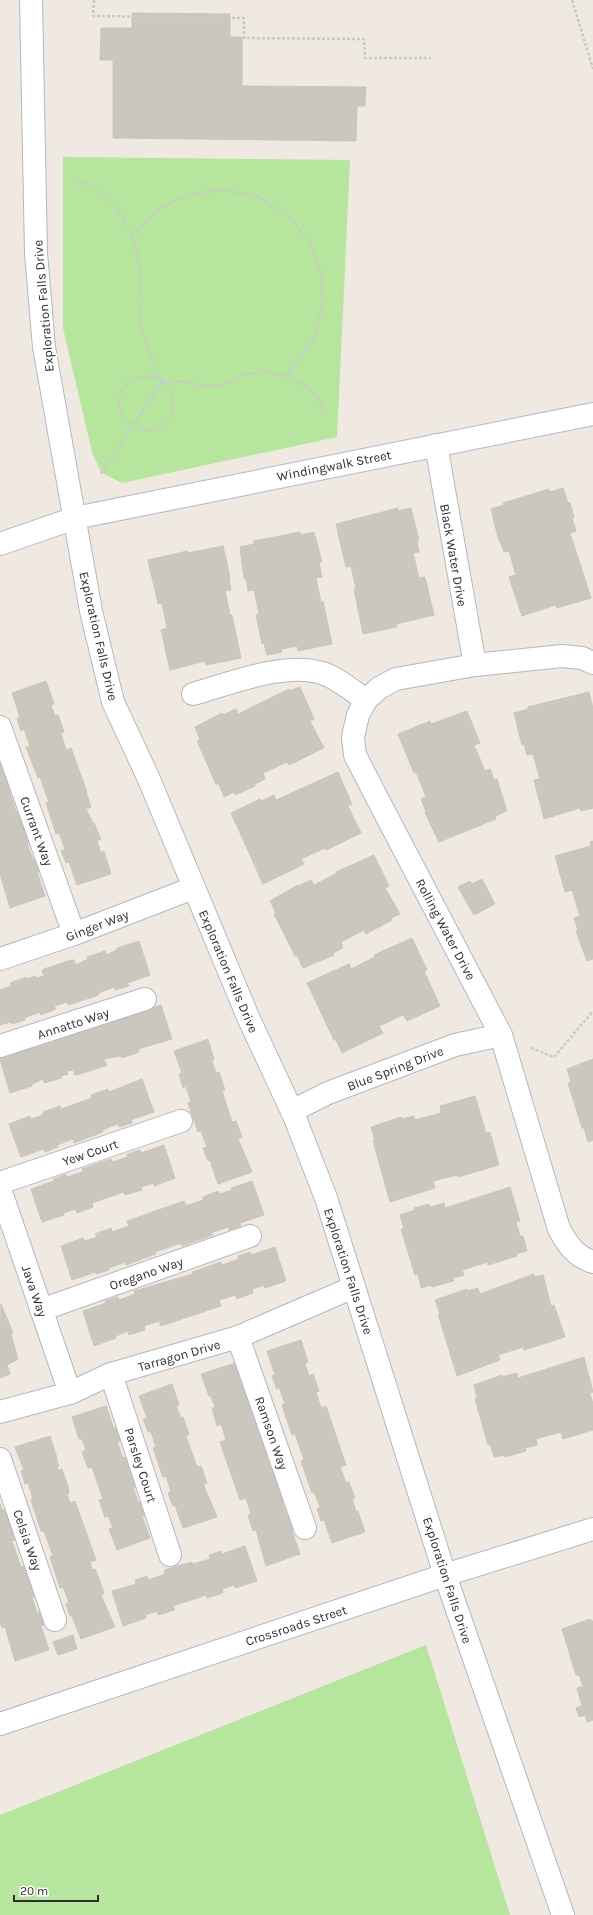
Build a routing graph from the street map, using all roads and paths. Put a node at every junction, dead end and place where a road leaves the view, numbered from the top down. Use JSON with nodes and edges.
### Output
{"nodes":[{"id":1,"x":31,"y":0,"type":"edge"},
{"id":2,"x":94,"y":0,"type":"edge"},
{"id":3,"x":572,"y":0,"type":"edge"},
{"id":4,"x":431,"y":58,"type":"dead end"},
{"id":5,"x":593,"y":69,"type":"edge"},
{"id":6,"x":72,"y":180,"type":"dead end"},
{"id":7,"x":132,"y":237,"type":"junction"},
{"id":8,"x":286,"y":376,"type":"junction"},
{"id":9,"x":162,"y":382,"type":"junction"},
{"id":10,"x":593,"y":414,"type":"edge"},
{"id":11,"x":328,"y":419,"type":"dead end"},
{"id":12,"x":131,"y":426,"type":"junction"},
{"id":13,"x":436,"y":445,"type":"junction"},
{"id":14,"x":101,"y":474,"type":"dead end"},
{"id":15,"x":75,"y":518,"type":"junction"},
{"id":16,"x":0,"y":544,"type":"edge"},
{"id":17,"x":593,"y":663,"type":"edge"},
{"id":18,"x":475,"y":665,"type":"junction"},
{"id":19,"x":193,"y":694,"type":"dead end"},
{"id":20,"x":366,"y":700,"type":"junction"},
{"id":21,"x":0,"y":727,"type":"edge"},
{"id":22,"x":193,"y":888,"type":"junction"},
{"id":23,"x":74,"y":934,"type":"junction"},
{"id":24,"x":0,"y":959,"type":"edge"},
{"id":25,"x":145,"y":999,"type":"dead end"},
{"id":26,"x":593,"y":1011,"type":"edge"},
{"id":27,"x":501,"y":1035,"type":"junction"},
{"id":28,"x":0,"y":1046,"type":"edge"},
{"id":29,"x":292,"y":1112,"type":"junction"},
{"id":30,"x":181,"y":1121,"type":"dead end"},
{"id":31,"x":0,"y":1183,"type":"edge"},
{"id":32,"x":0,"y":1189,"type":"edge"},
{"id":33,"x":250,"y":1236,"type":"dead end"},
{"id":34,"x":593,"y":1262,"type":"edge"},
{"id":35,"x":354,"y":1287,"type":"junction"},
{"id":36,"x":41,"y":1310,"type":"junction"},
{"id":37,"x":238,"y":1337,"type":"junction"},
{"id":38,"x":111,"y":1374,"type":"junction"},
{"id":39,"x":70,"y":1393,"type":"junction"},
{"id":40,"x":0,"y":1412,"type":"edge"},
{"id":41,"x":0,"y":1459,"type":"edge"},
{"id":42,"x":305,"y":1528,"type":"dead end"},
{"id":43,"x":593,"y":1528,"type":"edge"},
{"id":44,"x":170,"y":1555,"type":"dead end"},
{"id":45,"x":445,"y":1575,"type":"junction"},
{"id":46,"x":55,"y":1620,"type":"dead end"},
{"id":47,"x":0,"y":1724,"type":"edge"},
{"id":48,"x":563,"y":1915,"type":"edge"}],
"edges":[{"from":1,"to":15,"type":"street","name":"Exploration Falls Drive"},
{"from":2,"to":4,"type":"path"},
{"from":3,"to":5,"type":"path"},
{"from":6,"to":7,"type":"path"},
{"from":7,"to":8,"type":"path"},
{"from":7,"to":9,"type":"path"},
{"from":8,"to":9,"type":"path"},
{"from":8,"to":11,"type":"path"},
{"from":9,"to":12,"type":"path"},
{"from":9,"to":12,"type":"path"},
{"from":9,"to":12,"type":"path"},
{"from":10,"to":13,"type":"street","name":"Windingwalk Street"},
{"from":12,"to":14,"type":"path"},
{"from":13,"to":15,"type":"street","name":"Windingwalk Street"},
{"from":13,"to":18,"type":"street","name":"Black Water Drive"},
{"from":15,"to":16,"type":"street","name":"Windingwalk Street"},
{"from":15,"to":22,"type":"street","name":"Exploration Falls Drive"},
{"from":17,"to":18,"type":"street","name":"Rolling Water Drive"},
{"from":18,"to":20,"type":"street","name":"Rolling Water Drive"},
{"from":19,"to":20,"type":"street"},
{"from":20,"to":27,"type":"street","name":"Rolling Water Drive"},
{"from":21,"to":23,"type":"street","name":"Currant Way"},
{"from":22,"to":23,"type":"street","name":"Ginger Way"},
{"from":22,"to":29,"type":"street","name":"Exploration Falls Drive"},
{"from":23,"to":24,"type":"street","name":"Ginger Way"},
{"from":25,"to":28,"type":"street","name":"Annatto Way"},
{"from":26,"to":27,"type":"path"},
{"from":27,"to":29,"type":"street","name":"Blue Spring Drive"},
{"from":27,"to":34,"type":"street","name":"Rolling Water Drive"},
{"from":29,"to":35,"type":"street","name":"Exploration Falls Drive"},
{"from":30,"to":31,"type":"street","name":"Yew Court"},
{"from":32,"to":36,"type":"street","name":"Java Way"},
{"from":33,"to":36,"type":"street","name":"Oregano Way"},
{"from":35,"to":37,"type":"street","name":"Tarragon Drive"},
{"from":35,"to":45,"type":"street","name":"Exploration Falls Drive"},
{"from":36,"to":39,"type":"street","name":"Java Way"},
{"from":37,"to":38,"type":"street","name":"Tarragon Drive"},
{"from":37,"to":42,"type":"street","name":"Ramson Way"},
{"from":38,"to":39,"type":"street","name":"Tarragon Drive"},
{"from":38,"to":44,"type":"street","name":"Parsley Court"},
{"from":39,"to":40,"type":"street","name":"Tarragon Drive"},
{"from":41,"to":46,"type":"street","name":"Celsia Way"},
{"from":43,"to":45,"type":"street","name":"Crossroads Street"},
{"from":45,"to":47,"type":"street","name":"Crossroads Street"},
{"from":45,"to":48,"type":"street","name":"Exploration Falls Drive"}]}
